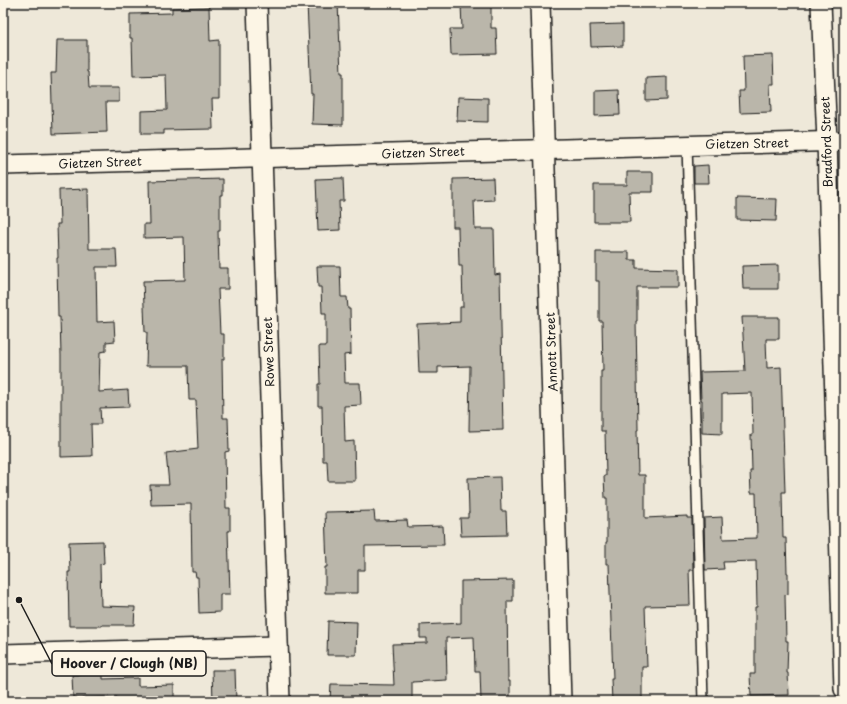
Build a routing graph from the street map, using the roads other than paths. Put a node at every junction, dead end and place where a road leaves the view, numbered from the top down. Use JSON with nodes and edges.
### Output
{"nodes":[{"id":1,"x":256,"y":3,"type":"edge"},
{"id":2,"x":540,"y":3,"type":"edge"},
{"id":3,"x":821,"y":3,"type":"edge"},
{"id":4,"x":835,"y":141,"type":"edge"},
{"id":5,"x":687,"y":144,"type":"junction"},
{"id":6,"x":545,"y":149,"type":"junction"},
{"id":7,"x":262,"y":157,"type":"junction"},
{"id":8,"x":3,"y":165,"type":"edge"},
{"id":9,"x":278,"y":646,"type":"junction"},
{"id":10,"x":3,"y":654,"type":"edge"},
{"id":11,"x":844,"y":689,"type":"edge"},
{"id":12,"x":280,"y":701,"type":"edge"},
{"id":13,"x":561,"y":701,"type":"edge"},
{"id":14,"x":703,"y":701,"type":"edge"}],
"edges":[{"from":1,"to":7,"type":"street","name":"Rowe Street"},
{"from":2,"to":6,"type":"street","name":"Annott Street"},
{"from":3,"to":4,"type":"street","name":"Bradford Street"},
{"from":4,"to":5,"type":"street","name":"Gietzen Street"},
{"from":4,"to":11,"type":"street","name":"Bradford Street"},
{"from":5,"to":6,"type":"street","name":"Gietzen Street"},
{"from":5,"to":14,"type":"lane"},
{"from":6,"to":7,"type":"street","name":"Gietzen Street"},
{"from":6,"to":13,"type":"street","name":"Annott Street"},
{"from":7,"to":8,"type":"street","name":"Gietzen Street"},
{"from":7,"to":9,"type":"street","name":"Rowe Street"},
{"from":9,"to":10,"type":"street"},
{"from":9,"to":12,"type":"street","name":"Rowe Street"}]}
